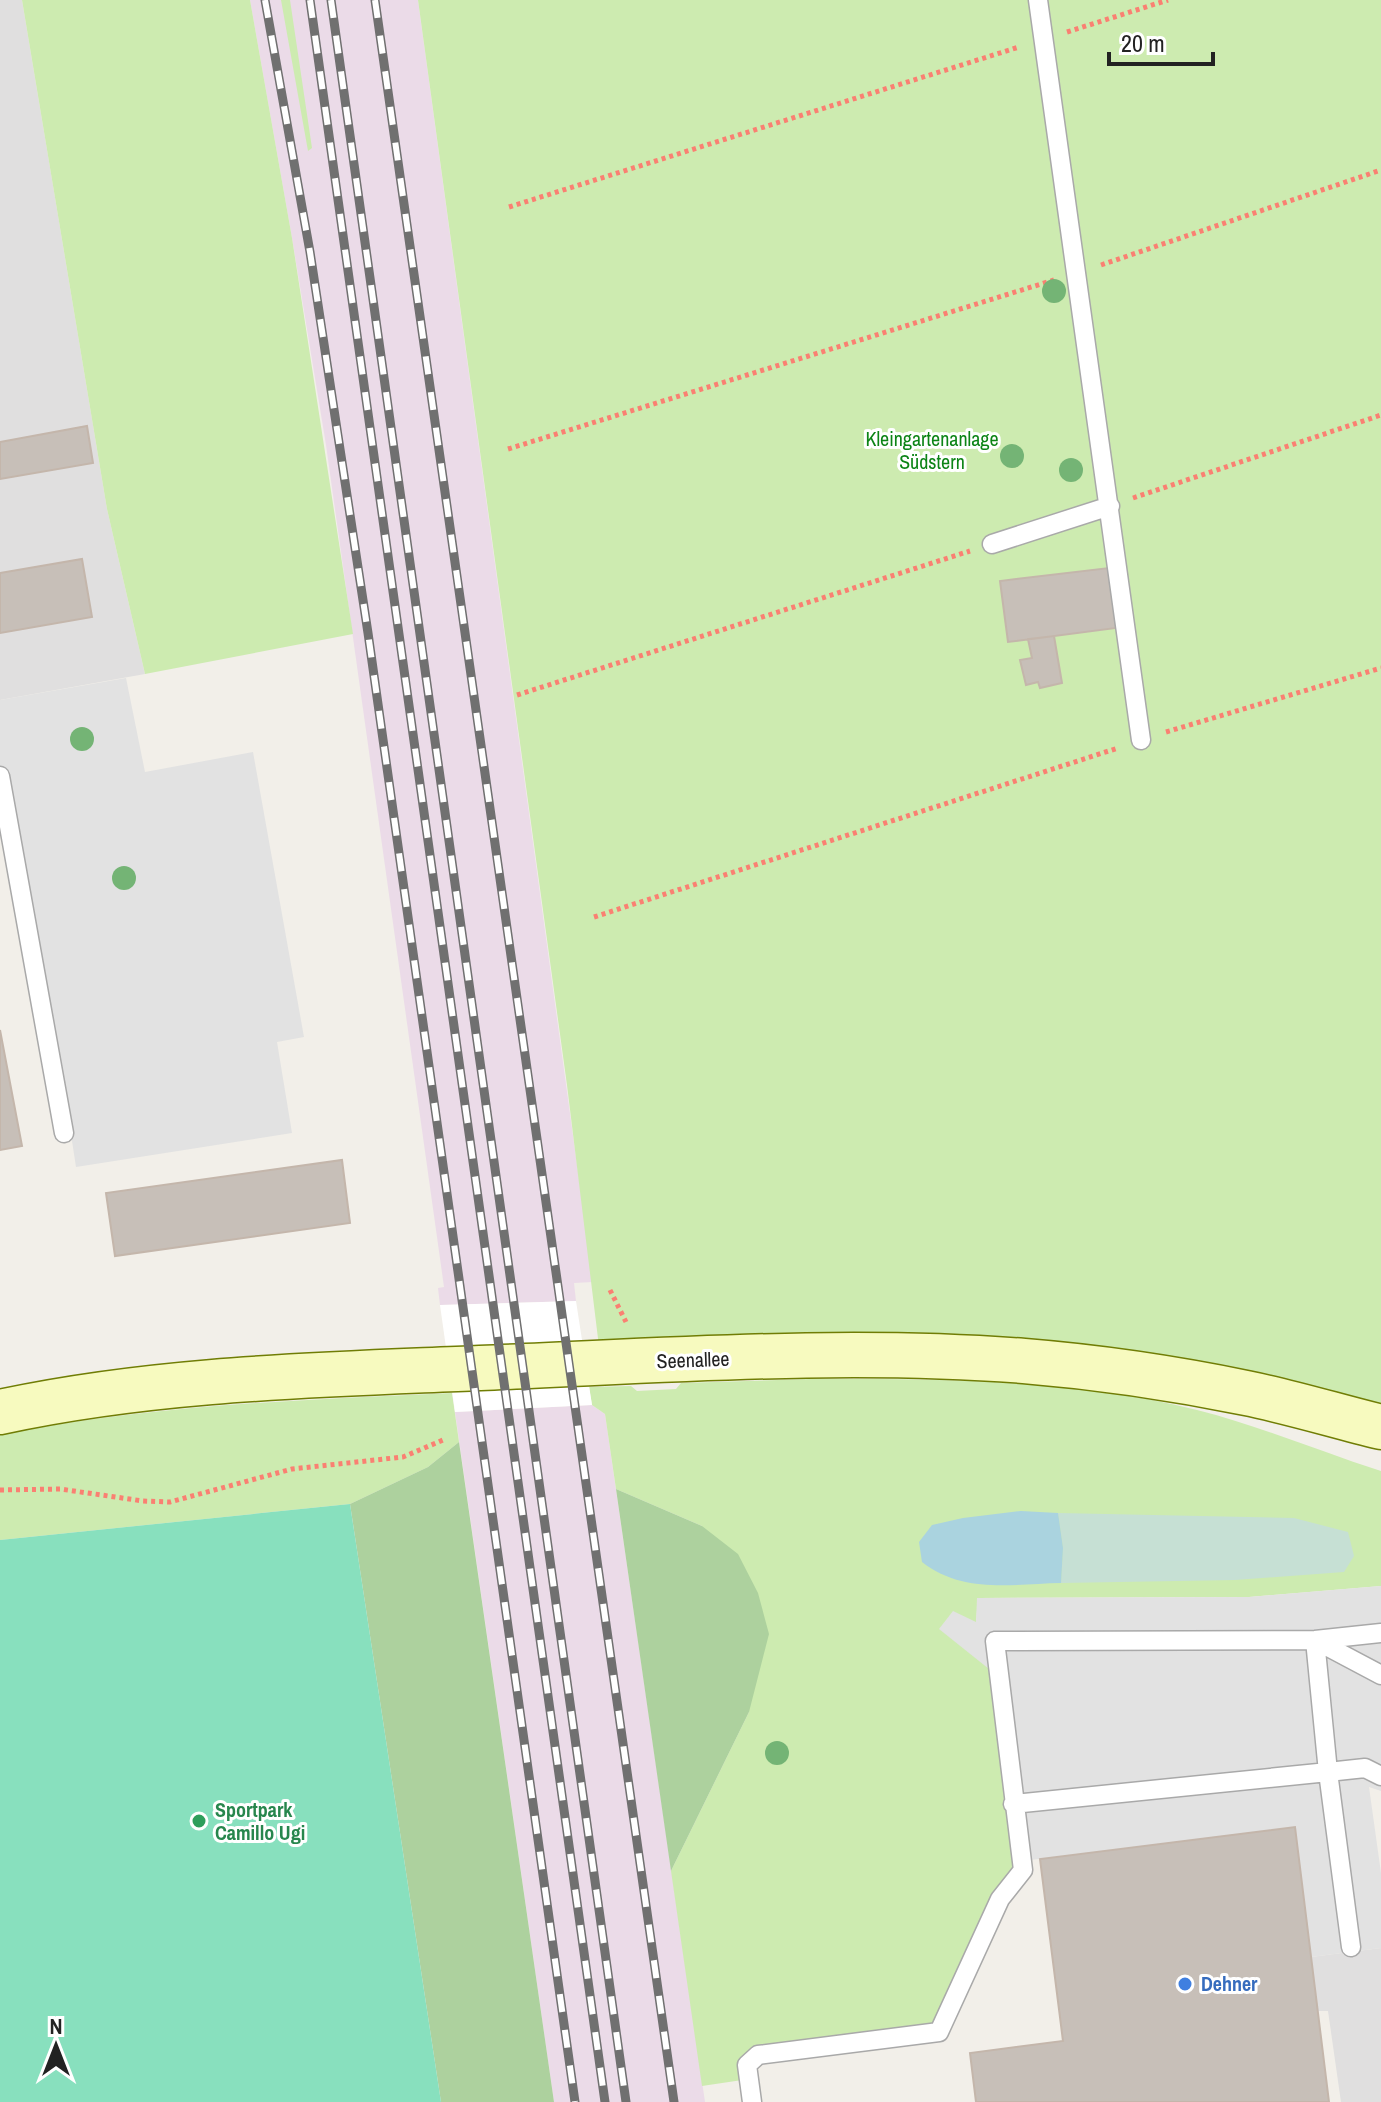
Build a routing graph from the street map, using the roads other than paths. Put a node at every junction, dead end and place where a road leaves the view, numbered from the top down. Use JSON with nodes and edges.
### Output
{"nodes":[{"id":1,"x":1038,"y":0,"type":"edge"},
{"id":2,"x":1110,"y":506,"type":"junction"},
{"id":3,"x":992,"y":544,"type":"dead end"},
{"id":4,"x":1141,"y":740,"type":"road end"},
{"id":5,"x":0,"y":776,"type":"edge"},
{"id":6,"x":64,"y":1133,"type":"dead end"},
{"id":7,"x":0,"y":1412,"type":"edge"},
{"id":8,"x":1381,"y":1427,"type":"edge"},
{"id":9,"x":1381,"y":1633,"type":"edge"},
{"id":10,"x":1315,"y":1640,"type":"junction"},
{"id":11,"x":1381,"y":1675,"type":"edge"},
{"id":12,"x":1328,"y":1772,"type":"junction"},
{"id":13,"x":1381,"y":1776,"type":"edge"},
{"id":14,"x":1013,"y":1804,"type":"junction"},
{"id":15,"x":1351,"y":1947,"type":"dead end"},
{"id":16,"x":752,"y":2102,"type":"edge"}],
"edges":[{"from":1,"to":2,"type":"lane"},
{"from":2,"to":3,"type":"lane"},
{"from":2,"to":4,"type":"lane"},
{"from":5,"to":6,"type":"lane"},
{"from":7,"to":8,"type":"main road","name":"Seenallee"},
{"from":9,"to":10,"type":"lane"},
{"from":10,"to":11,"type":"lane"},
{"from":10,"to":12,"type":"lane"},
{"from":10,"to":14,"type":"lane"},
{"from":12,"to":13,"type":"lane"},
{"from":12,"to":14,"type":"lane"},
{"from":12,"to":15,"type":"lane"},
{"from":14,"to":16,"type":"lane"}]}
